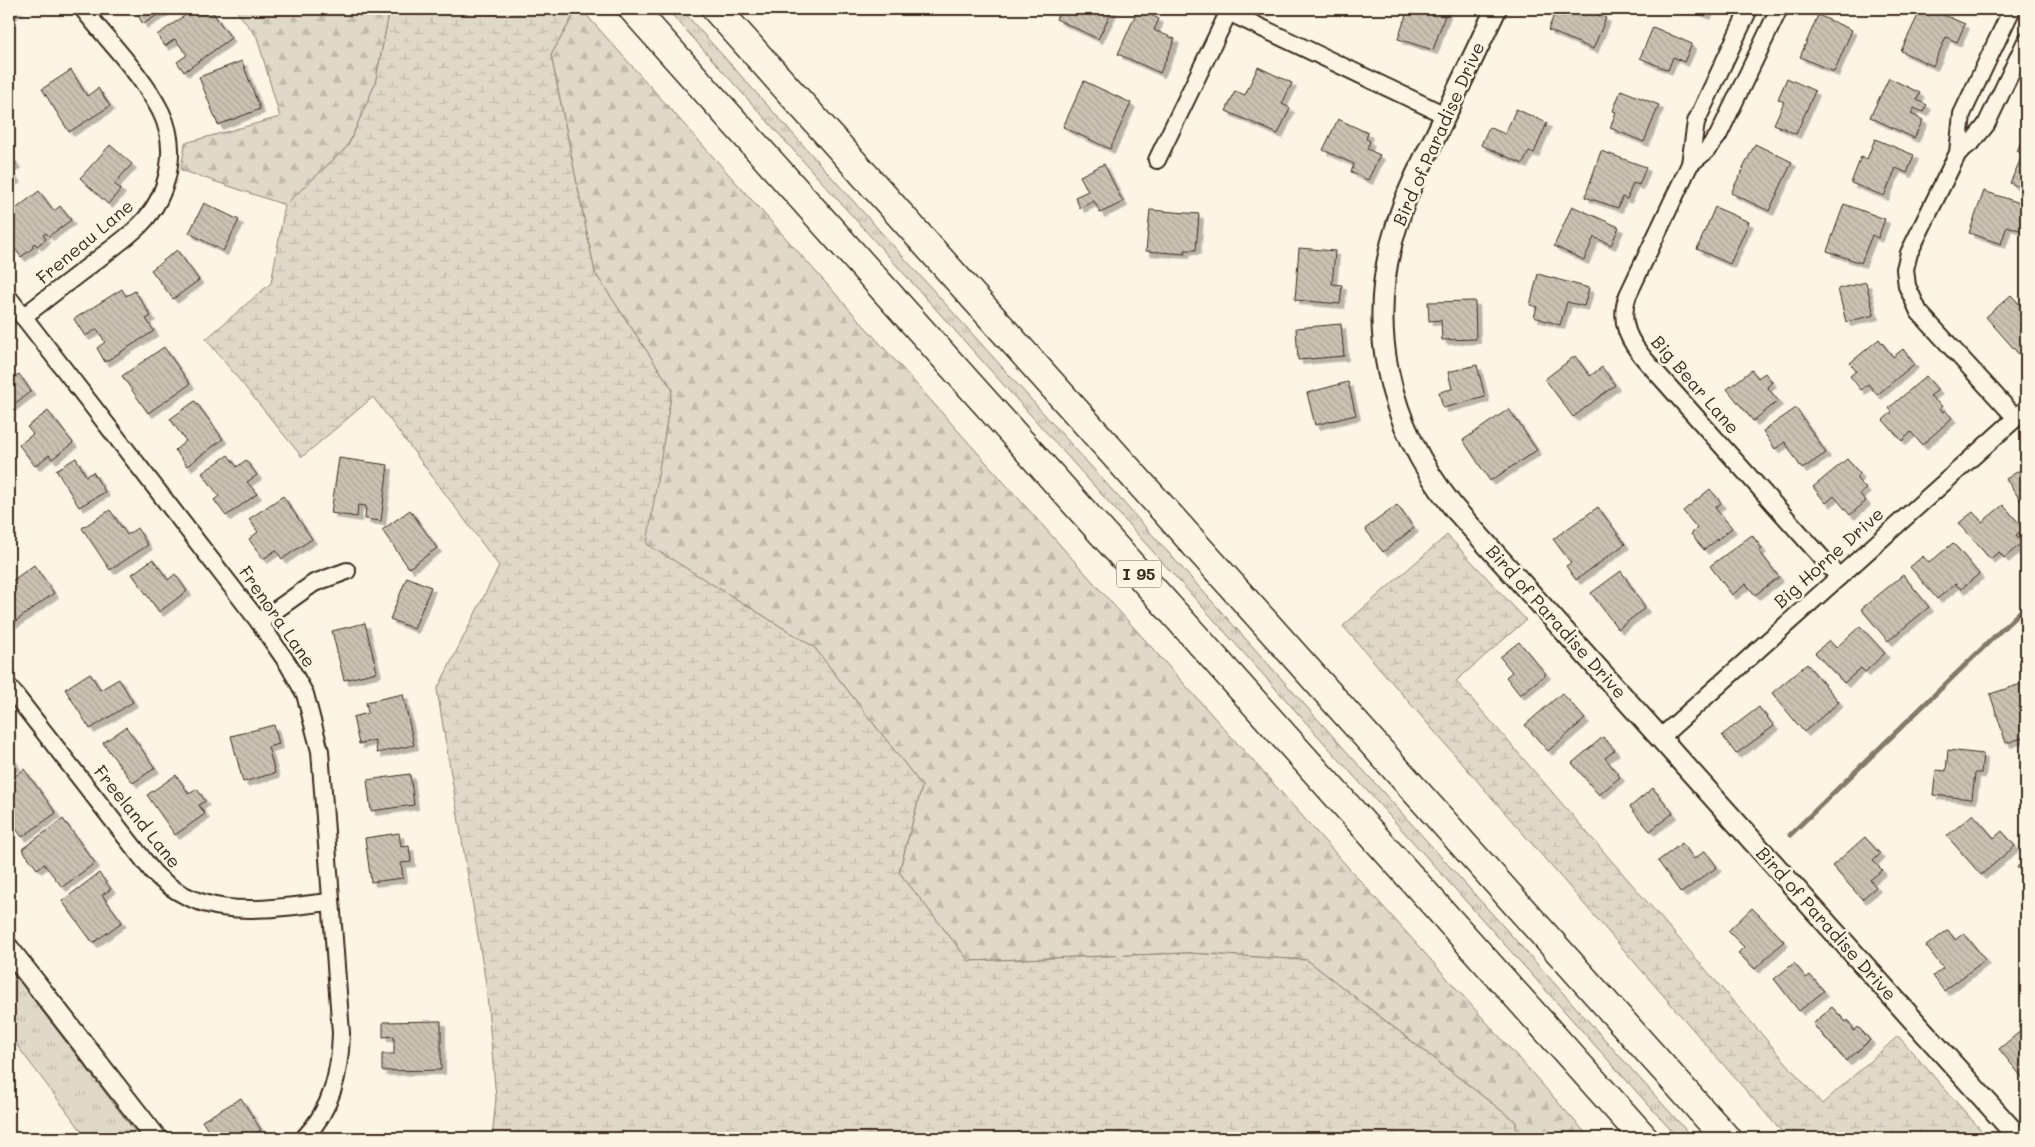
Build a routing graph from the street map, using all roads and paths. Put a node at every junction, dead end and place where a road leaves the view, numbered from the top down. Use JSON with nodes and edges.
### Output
{"nodes":[{"id":1,"x":83,"y":9,"type":"edge"},
{"id":2,"x":633,"y":9,"type":"edge"},
{"id":3,"x":716,"y":9,"type":"edge"},
{"id":4,"x":1496,"y":9,"type":"edge"},
{"id":5,"x":1749,"y":9,"type":"edge"},
{"id":6,"x":1779,"y":9,"type":"edge"},
{"id":7,"x":2012,"y":9,"type":"edge"},
{"id":8,"x":1227,"y":10,"type":"edge"},
{"id":9,"x":2026,"y":41,"type":"edge"},
{"id":10,"x":1445,"y":115,"type":"junction"},
{"id":11,"x":1958,"y":153,"type":"junction"},
{"id":12,"x":1157,"y":160,"type":"dead end"},
{"id":13,"x":1690,"y":164,"type":"junction"},
{"id":14,"x":9,"y":298,"type":"edge"},
{"id":15,"x":23,"y":317,"type":"junction"},
{"id":16,"x":2021,"y":414,"type":"edge"},
{"id":17,"x":347,"y":571,"type":"dead end"},
{"id":18,"x":1839,"y":576,"type":"junction"},
{"id":19,"x":259,"y":622,"type":"junction"},
{"id":20,"x":9,"y":686,"type":"edge"},
{"id":21,"x":1660,"y":738,"type":"junction"},
{"id":22,"x":331,"y":902,"type":"junction"},
{"id":23,"x":9,"y":949,"type":"edge"},
{"id":24,"x":156,"y":1138,"type":"edge"},
{"id":25,"x":304,"y":1138,"type":"edge"},
{"id":26,"x":1644,"y":1138,"type":"edge"},
{"id":27,"x":1726,"y":1138,"type":"edge"},
{"id":28,"x":2019,"y":1138,"type":"edge"}],
"edges":[{"from":1,"to":15,"type":"street","name":"Freneau Lane"},
{"from":2,"to":26,"type":"highway","number":"I 95"},
{"from":3,"to":27,"type":"highway"},
{"from":4,"to":10,"type":"street","name":"Bird of Paradise Drive"},
{"from":5,"to":13,"type":"street","name":"Big Bear Lane"},
{"from":6,"to":13,"type":"street","name":"Big Bear Lane"},
{"from":7,"to":11,"type":"street"},
{"from":8,"to":10,"type":"street"},
{"from":8,"to":12,"type":"street"},
{"from":9,"to":11,"type":"street"},
{"from":10,"to":21,"type":"street","name":"Bird of Paradise Drive"},
{"from":11,"to":16,"type":"street"},
{"from":13,"to":18,"type":"street","name":"Big Bear Lane"},
{"from":14,"to":15,"type":"street","name":"Frenora Lane"},
{"from":15,"to":19,"type":"street","name":"Frenora Lane"},
{"from":16,"to":18,"type":"street","name":"Big Horne Drive"},
{"from":17,"to":19,"type":"street"},
{"from":18,"to":21,"type":"street","name":"Big Horne Drive"},
{"from":19,"to":22,"type":"street","name":"Frenora Lane"},
{"from":20,"to":22,"type":"street","name":"Freeland Lane"},
{"from":21,"to":28,"type":"street","name":"Bird of Paradise Drive"},
{"from":22,"to":25,"type":"street","name":"Frenora Lane"},
{"from":23,"to":24,"type":"street"}]}
